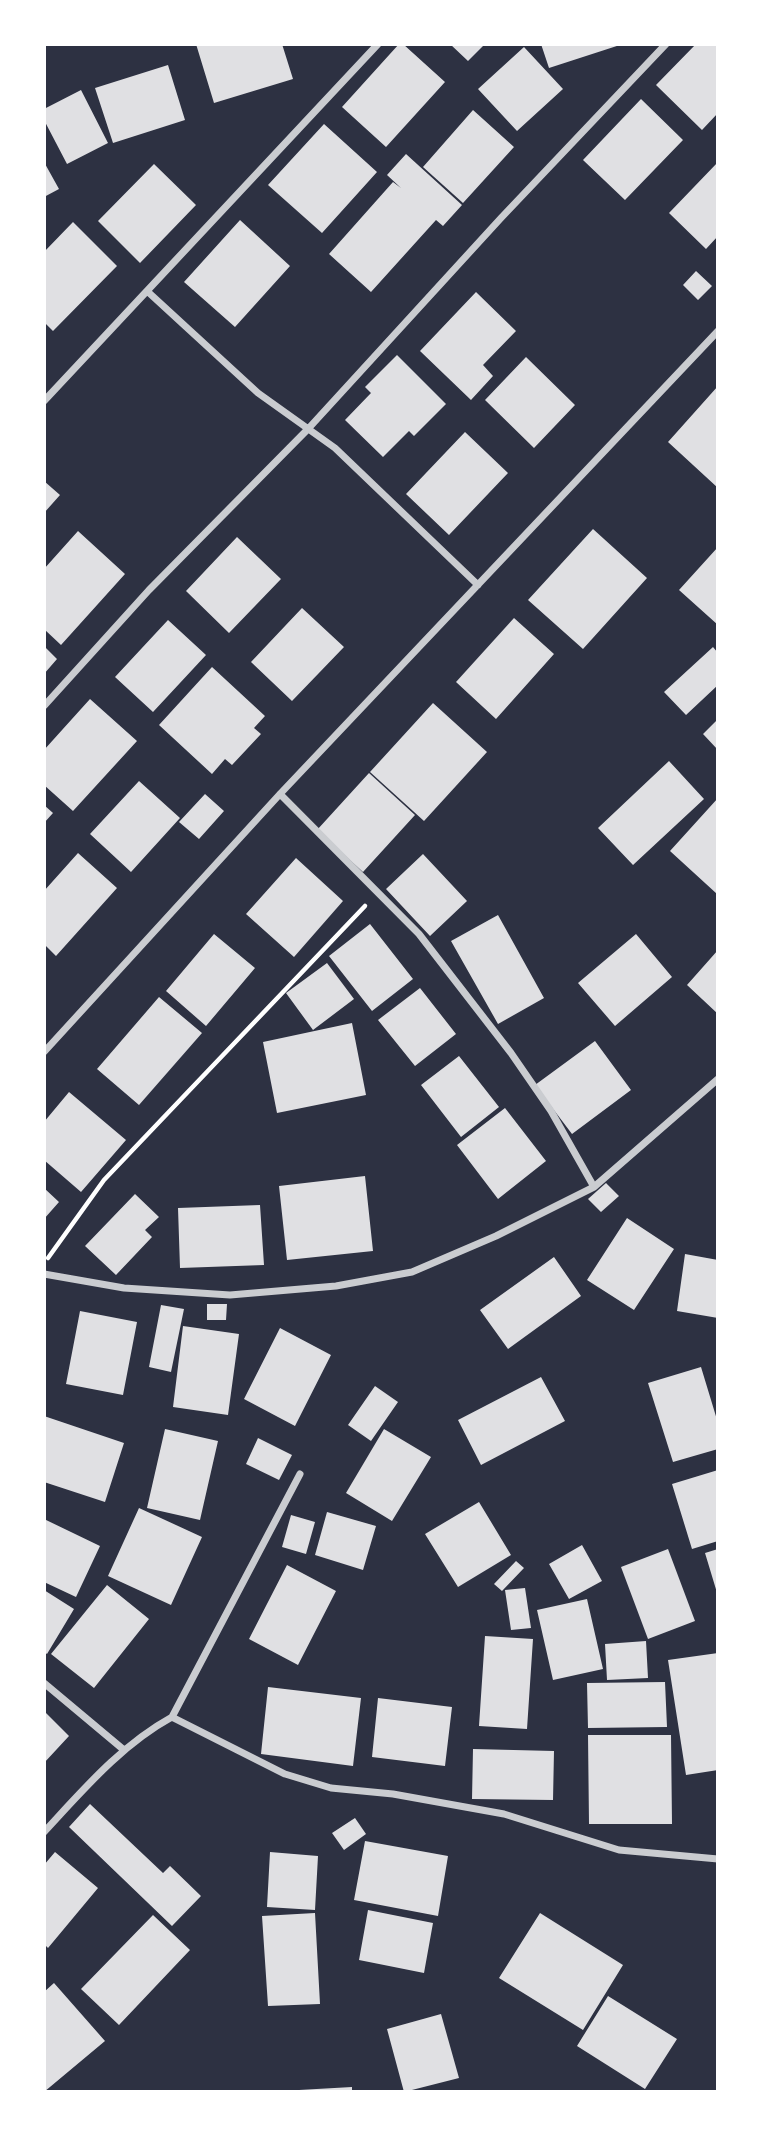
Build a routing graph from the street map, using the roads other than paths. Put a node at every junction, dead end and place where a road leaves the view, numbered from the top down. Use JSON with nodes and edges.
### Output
{"nodes":[{"id":1,"x":378,"y":44,"type":"edge"},
{"id":2,"x":666,"y":44,"type":"edge"},
{"id":3,"x":147,"y":291,"type":"junction"},
{"id":4,"x":718,"y":331,"type":"edge"},
{"id":5,"x":44,"y":401,"type":"edge"},
{"id":6,"x":308,"y":429,"type":"junction"},
{"id":7,"x":478,"y":585,"type":"junction"},
{"id":8,"x":44,"y":706,"type":"edge"},
{"id":9,"x":281,"y":794,"type":"junction"},
{"id":10,"x":44,"y":1052,"type":"edge"},
{"id":11,"x":718,"y":1079,"type":"edge"},
{"id":12,"x":594,"y":1188,"type":"junction"},
{"id":13,"x":44,"y":1274,"type":"edge"},
{"id":14,"x":300,"y":1474,"type":"dead end"},
{"id":15,"x":44,"y":1682,"type":"edge"},
{"id":16,"x":172,"y":1717,"type":"junction"},
{"id":17,"x":124,"y":1750,"type":"junction"},
{"id":18,"x":44,"y":1832,"type":"edge"},
{"id":19,"x":718,"y":1859,"type":"edge"}],
"edges":[{"from":1,"to":3,"type":"street"},
{"from":2,"to":6,"type":"street"},
{"from":3,"to":5,"type":"street"},
{"from":3,"to":6,"type":"street"},
{"from":4,"to":7,"type":"street"},
{"from":6,"to":7,"type":"street"},
{"from":6,"to":8,"type":"street"},
{"from":7,"to":9,"type":"street"},
{"from":9,"to":10,"type":"street"},
{"from":9,"to":12,"type":"street"},
{"from":11,"to":12,"type":"street"},
{"from":12,"to":13,"type":"street"},
{"from":14,"to":16,"type":"street"},
{"from":15,"to":17,"type":"street"},
{"from":16,"to":17,"type":"street"},
{"from":16,"to":19,"type":"street"},
{"from":17,"to":18,"type":"street"}]}
